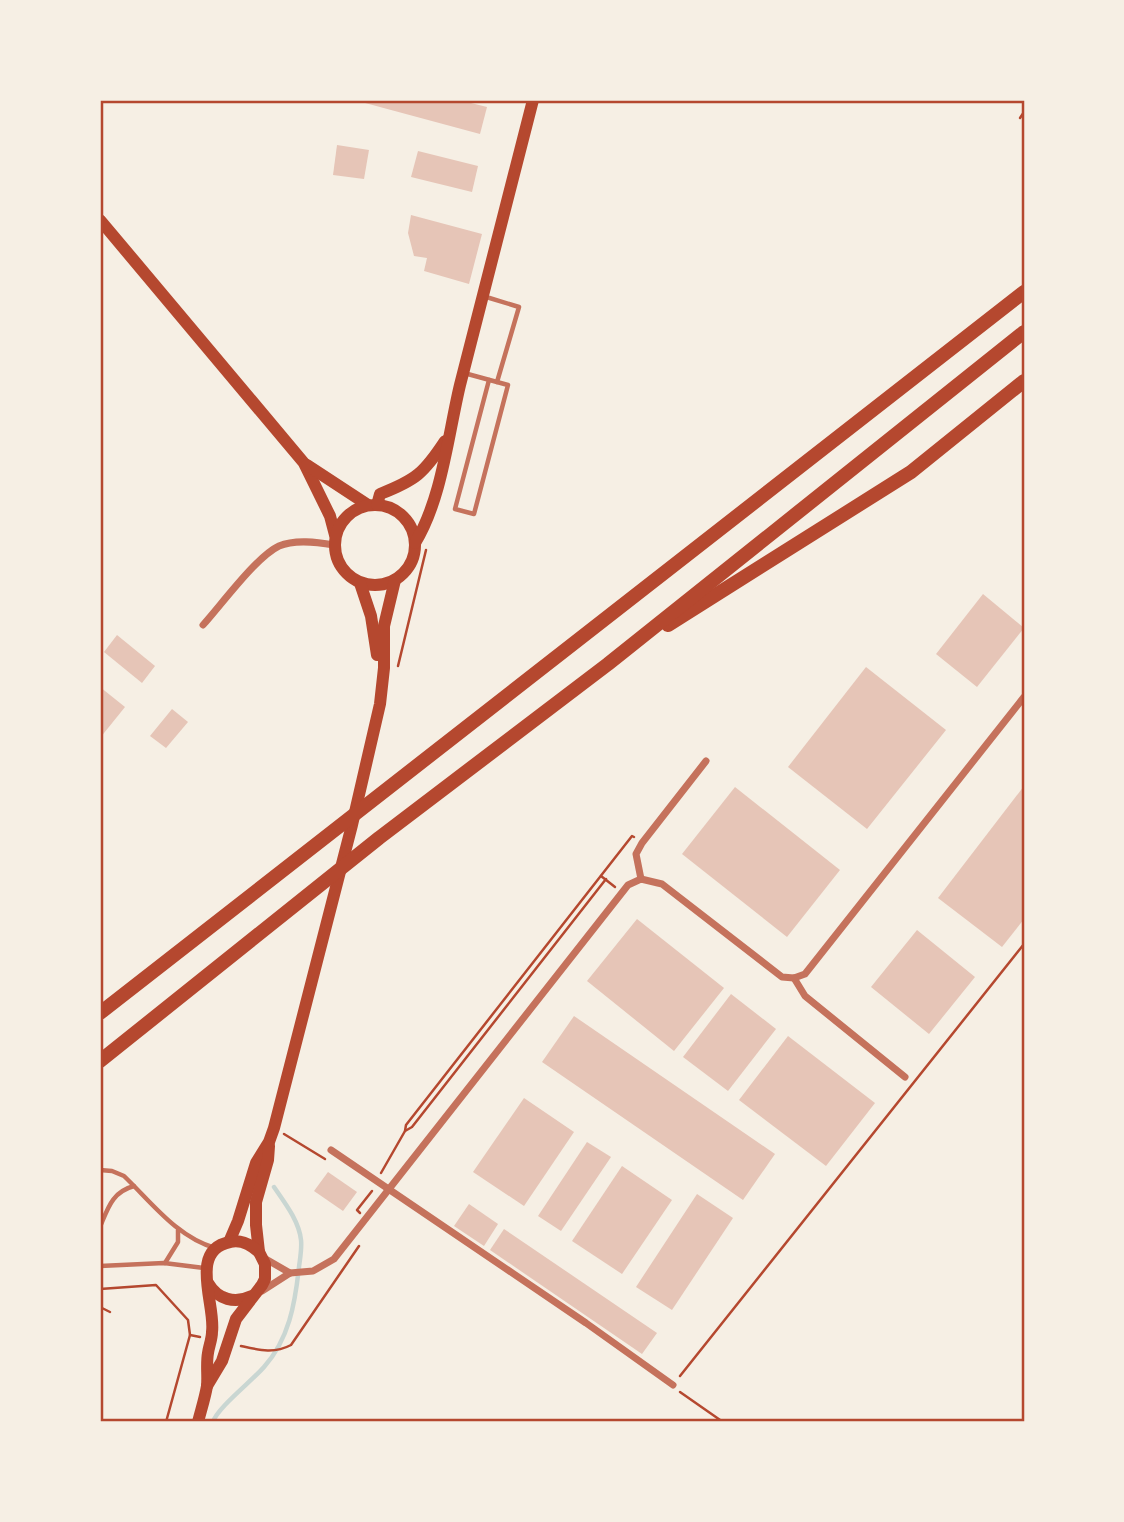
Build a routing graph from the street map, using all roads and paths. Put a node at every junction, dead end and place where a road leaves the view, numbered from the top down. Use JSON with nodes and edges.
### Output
{"nodes":[{"id":1,"x":533,"y":100,"type":"edge"},
{"id":2,"x":1024,"y":112,"type":"edge"},
{"id":3,"x":1020,"y":118,"type":"dead end"},
{"id":4,"x":100,"y":220,"type":"edge"},
{"id":5,"x":1024,"y":292,"type":"edge"},
{"id":6,"x":483,"y":296,"type":"junction"},
{"id":7,"x":1024,"y":332,"type":"edge"},
{"id":8,"x":463,"y":372,"type":"junction"},
{"id":9,"x":489,"y":380,"type":"junction"},
{"id":10,"x":1024,"y":381,"type":"edge"},
{"id":11,"x":497,"y":382,"type":"junction"},
{"id":12,"x":448,"y":437,"type":"junction"},
{"id":13,"x":304,"y":464,"type":"junction"},
{"id":14,"x":372,"y":505,"type":"junction"},
{"id":15,"x":335,"y":540,"type":"junction"},
{"id":16,"x":415,"y":543,"type":"junction"},
{"id":17,"x":395,"y":580,"type":"junction"},
{"id":18,"x":360,"y":583,"type":"junction"},
{"id":19,"x":203,"y":625,"type":"dead end"},
{"id":20,"x":608,"y":664,"type":"junction"},
{"id":21,"x":1024,"y":697,"type":"edge"},
{"id":22,"x":380,"y":705,"type":"junction"},
{"id":23,"x":706,"y":761,"type":"dead end"},
{"id":24,"x":642,"y":843,"type":"junction"},
{"id":25,"x":601,"y":876,"type":"junction"},
{"id":26,"x":641,"y":878,"type":"junction"},
{"id":27,"x":606,"y":880,"type":"junction"},
{"id":28,"x":621,"y":892,"type":"junction"},
{"id":29,"x":1024,"y":944,"type":"edge"},
{"id":30,"x":523,"y":975,"type":"junction"},
{"id":31,"x":794,"y":978,"type":"junction"},
{"id":32,"x":528,"y":979,"type":"junction"},
{"id":33,"x":543,"y":991,"type":"junction"},
{"id":34,"x":100,"y":1013,"type":"edge"},
{"id":35,"x":100,"y":1061,"type":"edge"},
{"id":36,"x":905,"y":1077,"type":"dead end"},
{"id":37,"x":274,"y":1128,"type":"junction"},
{"id":38,"x":405,"y":1131,"type":"junction"},
{"id":39,"x":269,"y":1142,"type":"junction"},
{"id":40,"x":331,"y":1150,"type":"joint"},
{"id":41,"x":100,"y":1170,"type":"edge"},
{"id":42,"x":376,"y":1180,"type":"junction"},
{"id":43,"x":135,"y":1186,"type":"junction"},
{"id":44,"x":389,"y":1189,"type":"junction"},
{"id":45,"x":366,"y":1217,"type":"junction"},
{"id":46,"x":100,"y":1227,"type":"edge"},
{"id":47,"x":178,"y":1229,"type":"junction"},
{"id":48,"x":229,"y":1242,"type":"junction"},
{"id":49,"x":359,"y":1246,"type":"dead end"},
{"id":50,"x":216,"y":1248,"type":"junction"},
{"id":51,"x":261,"y":1255,"type":"junction"},
{"id":52,"x":164,"y":1264,"type":"junction"},
{"id":53,"x":100,"y":1266,"type":"edge"},
{"id":54,"x":206,"y":1272,"type":"junction"},
{"id":55,"x":290,"y":1273,"type":"junction"},
{"id":56,"x":100,"y":1289,"type":"edge"},
{"id":57,"x":257,"y":1292,"type":"junction"},
{"id":58,"x":100,"y":1307,"type":"edge"},
{"id":59,"x":110,"y":1312,"type":"dead end"},
{"id":60,"x":190,"y":1335,"type":"dead end"},
{"id":61,"x":263,"y":1351,"type":"dead end"},
{"id":62,"x":673,"y":1385,"type":"junction"},
{"id":63,"x":207,"y":1386,"type":"junction"},
{"id":64,"x":198,"y":1422,"type":"edge"},
{"id":65,"x":723,"y":1422,"type":"edge"}],
"edges":[{"from":1,"to":6,"type":"main road"},
{"from":2,"to":3,"type":"path"},
{"from":4,"to":13,"type":"main road"},
{"from":5,"to":34,"type":"highway"},
{"from":6,"to":8,"type":"main road"},
{"from":6,"to":11,"type":"lane"},
{"from":7,"to":20,"type":"highway"},
{"from":8,"to":9,"type":"lane"},
{"from":8,"to":12,"type":"main road"},
{"from":9,"to":11,"type":"lane"},
{"from":9,"to":11,"type":"lane"},
{"from":10,"to":20,"type":"highway"},
{"from":12,"to":14,"type":"main road"},
{"from":12,"to":16,"type":"main road"},
{"from":13,"to":14,"type":"main road"},
{"from":13,"to":15,"type":"main road"},
{"from":14,"to":15,"type":"main road"},
{"from":14,"to":16,"type":"main road"},
{"from":15,"to":18,"type":"main road"},
{"from":15,"to":19,"type":"street"},
{"from":16,"to":17,"type":"main road"},
{"from":17,"to":18,"type":"main road"},
{"from":17,"to":22,"type":"main road"},
{"from":18,"to":22,"type":"main road"},
{"from":20,"to":35,"type":"highway"},
{"from":21,"to":31,"type":"street"},
{"from":22,"to":37,"type":"main road"},
{"from":23,"to":24,"type":"street"},
{"from":24,"to":25,"type":"path"},
{"from":24,"to":26,"type":"street"},
{"from":25,"to":27,"type":"path"},
{"from":25,"to":30,"type":"path"},
{"from":26,"to":28,"type":"street"},
{"from":26,"to":31,"type":"street"},
{"from":27,"to":28,"type":"path"},
{"from":27,"to":32,"type":"path"},
{"from":28,"to":33,"type":"street"},
{"from":29,"to":62,"type":"path"},
{"from":30,"to":32,"type":"path"},
{"from":30,"to":38,"type":"path"},
{"from":31,"to":36,"type":"street"},
{"from":32,"to":33,"type":"path"},
{"from":32,"to":38,"type":"path"},
{"from":33,"to":44,"type":"street"},
{"from":37,"to":39,"type":"main road"},
{"from":37,"to":40,"type":"path"},
{"from":38,"to":42,"type":"path"},
{"from":39,"to":48,"type":"main road"},
{"from":39,"to":51,"type":"main road"},
{"from":40,"to":42,"type":"street"},
{"from":41,"to":43,"type":"lane"},
{"from":42,"to":44,"type":"street"},
{"from":42,"to":45,"type":"path"},
{"from":43,"to":46,"type":"lane"},
{"from":43,"to":47,"type":"lane"},
{"from":44,"to":45,"type":"street"},
{"from":44,"to":62,"type":"street"},
{"from":45,"to":55,"type":"street"},
{"from":47,"to":50,"type":"lane"},
{"from":47,"to":52,"type":"lane"},
{"from":48,"to":50,"type":"main road"},
{"from":48,"to":51,"type":"main road"},
{"from":49,"to":61,"type":"path"},
{"from":50,"to":54,"type":"main road"},
{"from":51,"to":55,"type":"street"},
{"from":51,"to":57,"type":"main road"},
{"from":52,"to":53,"type":"lane"},
{"from":52,"to":54,"type":"lane"},
{"from":54,"to":57,"type":"main road"},
{"from":54,"to":63,"type":"main road"},
{"from":55,"to":57,"type":"street"},
{"from":56,"to":60,"type":"path"},
{"from":57,"to":63,"type":"main road"},
{"from":58,"to":59,"type":"path"},
{"from":62,"to":65,"type":"path"},
{"from":63,"to":64,"type":"main road"}]}
